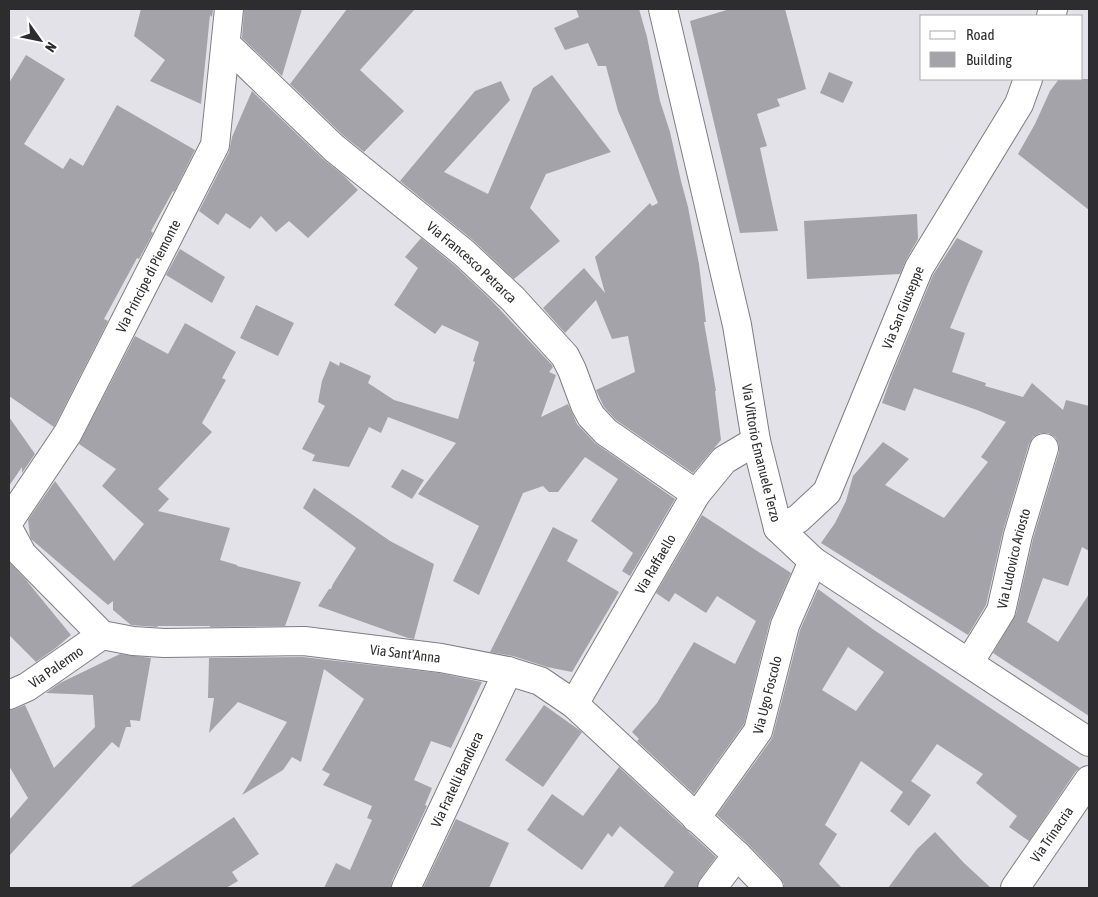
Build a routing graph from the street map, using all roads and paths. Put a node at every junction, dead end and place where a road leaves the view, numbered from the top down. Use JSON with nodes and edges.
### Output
{"nodes":[{"id":1,"x":229,"y":9,"type":"edge"},
{"id":2,"x":663,"y":9,"type":"edge"},
{"id":3,"x":226,"y":44,"type":"junction"},
{"id":4,"x":1028,"y":80,"type":"edge"},
{"id":5,"x":756,"y":440,"type":"junction"},
{"id":6,"x":1044,"y":448,"type":"dead end"},
{"id":7,"x":696,"y":494,"type":"junction"},
{"id":8,"x":9,"y":521,"type":"edge"},
{"id":9,"x":778,"y":528,"type":"junction"},
{"id":10,"x":9,"y":530,"type":"edge"},
{"id":11,"x":813,"y":561,"type":"junction"},
{"id":12,"x":102,"y":635,"type":"junction"},
{"id":13,"x":969,"y":664,"type":"junction"},
{"id":14,"x":508,"y":671,"type":"junction"},
{"id":15,"x":9,"y":695,"type":"edge"},
{"id":16,"x":574,"y":704,"type":"junction"},
{"id":17,"x":1089,"y":742,"type":"edge"},
{"id":18,"x":1089,"y":780,"type":"edge"},
{"id":19,"x":696,"y":818,"type":"junction"},
{"id":20,"x":737,"y":855,"type":"junction"},
{"id":21,"x":406,"y":888,"type":"edge"},
{"id":22,"x":712,"y":888,"type":"edge"},
{"id":23,"x":768,"y":888,"type":"edge"},
{"id":24,"x":1015,"y":888,"type":"edge"}],
"edges":[{"from":1,"to":3,"type":"street","name":"Via Principe di Piemonte"},
{"from":2,"to":5,"type":"street","name":"Via Vittorio Emanuele Terzo"},
{"from":3,"to":7,"type":"street","name":"Via Francesco Petrarca"},
{"from":3,"to":8,"type":"street","name":"Via Principe di Piemonte"},
{"from":4,"to":9,"type":"street","name":"Via San Giuseppe"},
{"from":5,"to":7,"type":"street","name":"Via Raffaello"},
{"from":5,"to":9,"type":"street","name":"Via Vittorio Emanuele Terzo"},
{"from":6,"to":13,"type":"street","name":"Via Ludovico Ariosto"},
{"from":7,"to":16,"type":"street","name":"Via Raffaello"},
{"from":9,"to":11,"type":"street","name":"Via Vittorio Emanuele Terzo"},
{"from":10,"to":12,"type":"street"},
{"from":11,"to":13,"type":"street","name":"Via Vittorio Emanuele Terzo"},
{"from":11,"to":19,"type":"street","name":"Via Ugo Foscolo"},
{"from":12,"to":14,"type":"street","name":"Via Sant'Anna"},
{"from":12,"to":15,"type":"street","name":"Via Palermo"},
{"from":13,"to":17,"type":"street","name":"Via Vittorio Emanuele Terzo"},
{"from":14,"to":16,"type":"street","name":"Via Sant'Anna"},
{"from":14,"to":21,"type":"street","name":"Via Fratelli Bandiera"},
{"from":16,"to":19,"type":"street","name":"Via Sant'Anna"},
{"from":18,"to":24,"type":"street","name":"Via Trinacria"},
{"from":19,"to":20,"type":"street","name":"Via Sant'Anna"},
{"from":20,"to":22,"type":"street"},
{"from":20,"to":23,"type":"street","name":"Via Sant'Anna"}]}
